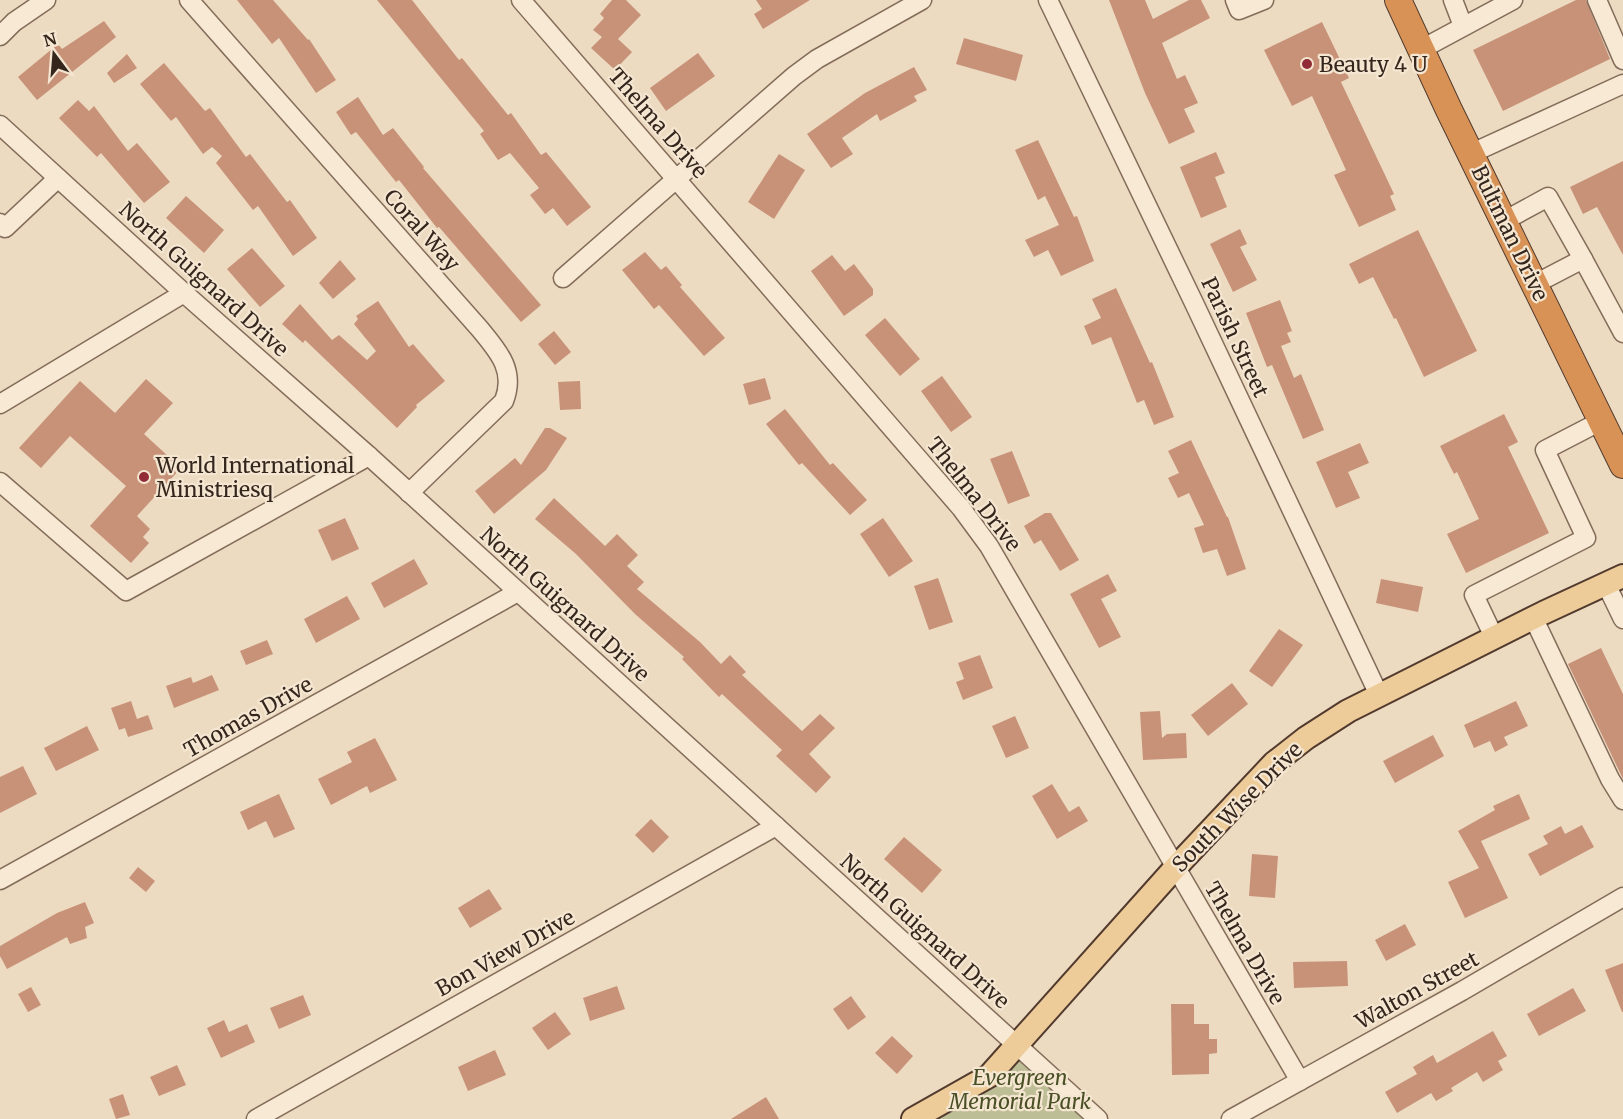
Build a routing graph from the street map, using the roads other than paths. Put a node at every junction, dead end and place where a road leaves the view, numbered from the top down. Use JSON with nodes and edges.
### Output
{"nodes":[{"id":1,"x":46,"y":0,"type":"edge"},
{"id":2,"x":189,"y":0,"type":"edge"},
{"id":3,"x":922,"y":0,"type":"edge"},
{"id":4,"x":1047,"y":0,"type":"edge"},
{"id":5,"x":1235,"y":0,"type":"edge"},
{"id":6,"x":1264,"y":0,"type":"edge"},
{"id":7,"x":1398,"y":0,"type":"edge"},
{"id":8,"x":1453,"y":0,"type":"edge"},
{"id":9,"x":1513,"y":0,"type":"edge"},
{"id":10,"x":1597,"y":0,"type":"edge"},
{"id":11,"x":523,"y":1,"type":"edge"},
{"id":12,"x":1463,"y":26,"type":"junction"},
{"id":13,"x":0,"y":36,"type":"edge"},
{"id":14,"x":1420,"y":50,"type":"junction"},
{"id":15,"x":1623,"y":60,"type":"edge"},
{"id":16,"x":1623,"y":84,"type":"edge"},
{"id":17,"x":0,"y":125,"type":"edge"},
{"id":18,"x":1470,"y":154,"type":"junction"},
{"id":19,"x":58,"y":178,"type":"junction"},
{"id":20,"x":677,"y":178,"type":"junction"},
{"id":21,"x":1503,"y":220,"type":"junction"},
{"id":22,"x":2,"y":228,"type":"edge"},
{"id":23,"x":1583,"y":259,"type":"junction"},
{"id":24,"x":563,"y":278,"type":"dead end"},
{"id":25,"x":1535,"y":284,"type":"junction"},
{"id":26,"x":184,"y":293,"type":"junction"},
{"id":27,"x":1623,"y":333,"type":"edge"},
{"id":28,"x":0,"y":404,"type":"edge"},
{"id":29,"x":1610,"y":425,"type":"edge"},
{"id":30,"x":369,"y":456,"type":"junction"},
{"id":31,"x":1623,"y":465,"type":"edge"},
{"id":32,"x":0,"y":482,"type":"edge"},
{"id":33,"x":409,"y":493,"type":"junction"},
{"id":34,"x":1614,"y":580,"type":"edge"},
{"id":35,"x":518,"y":592,"type":"junction"},
{"id":36,"x":1533,"y":617,"type":"junction"},
{"id":37,"x":1623,"y":619,"type":"edge"},
{"id":38,"x":1494,"y":637,"type":"junction"},
{"id":39,"x":1379,"y":695,"type":"junction"},
{"id":40,"x":1623,"y":800,"type":"edge"},
{"id":41,"x":776,"y":825,"type":"junction"},
{"id":42,"x":1175,"y":868,"type":"junction"},
{"id":43,"x":0,"y":880,"type":"edge"},
{"id":44,"x":1623,"y":897,"type":"edge"},
{"id":45,"x":1018,"y":1046,"type":"junction"},
{"id":46,"x":1300,"y":1081,"type":"junction"},
{"id":47,"x":256,"y":1119,"type":"edge"},
{"id":48,"x":913,"y":1119,"type":"edge"},
{"id":49,"x":1098,"y":1119,"type":"edge"},
{"id":50,"x":1231,"y":1119,"type":"edge"}],
"edges":[{"from":1,"to":13,"type":"street"},
{"from":2,"to":33,"type":"street","name":"Coral Way"},
{"from":3,"to":20,"type":"street"},
{"from":4,"to":39,"type":"street","name":"Parish Street"},
{"from":5,"to":6,"type":"street"},
{"from":7,"to":14,"type":"highway","name":"Bultman Drive"},
{"from":8,"to":12,"type":"street"},
{"from":9,"to":12,"type":"street"},
{"from":10,"to":15,"type":"street"},
{"from":11,"to":20,"type":"street","name":"Thelma Drive"},
{"from":12,"to":14,"type":"street"},
{"from":14,"to":18,"type":"highway","name":"Bultman Drive"},
{"from":16,"to":18,"type":"street"},
{"from":17,"to":19,"type":"street","name":"North Guignard Drive"},
{"from":18,"to":21,"type":"highway","name":"Bultman Drive"},
{"from":19,"to":22,"type":"street"},
{"from":19,"to":26,"type":"street","name":"North Guignard Drive"},
{"from":20,"to":24,"type":"street"},
{"from":20,"to":42,"type":"street","name":"Thelma Drive"},
{"from":21,"to":23,"type":"street"},
{"from":21,"to":25,"type":"highway","name":"Bultman Drive"},
{"from":23,"to":25,"type":"street"},
{"from":23,"to":27,"type":"street"},
{"from":25,"to":29,"type":"highway","name":"Bultman Drive"},
{"from":26,"to":28,"type":"street"},
{"from":26,"to":30,"type":"street","name":"North Guignard Drive"},
{"from":29,"to":31,"type":"highway","name":"Bultman Drive"},
{"from":29,"to":38,"type":"street"},
{"from":30,"to":32,"type":"street"},
{"from":30,"to":33,"type":"street","name":"North Guignard Drive"},
{"from":33,"to":35,"type":"street","name":"North Guignard Drive"},
{"from":34,"to":36,"type":"main road","name":"South Wise Drive"},
{"from":34,"to":37,"type":"street"},
{"from":35,"to":41,"type":"street","name":"North Guignard Drive"},
{"from":35,"to":43,"type":"street","name":"Thomas Drive"},
{"from":36,"to":38,"type":"main road","name":"South Wise Drive"},
{"from":36,"to":40,"type":"street"},
{"from":38,"to":39,"type":"main road","name":"South Wise Drive"},
{"from":39,"to":42,"type":"main road","name":"South Wise Drive"},
{"from":41,"to":45,"type":"street","name":"North Guignard Drive"},
{"from":41,"to":47,"type":"street","name":"Bon View Drive"},
{"from":42,"to":45,"type":"main road","name":"South Wise Drive"},
{"from":42,"to":46,"type":"street","name":"Thelma Drive"},
{"from":44,"to":46,"type":"street","name":"Walton Street"},
{"from":45,"to":48,"type":"main road","name":"South Wise Drive"},
{"from":45,"to":49,"type":"street","name":"North Guignard Drive"},
{"from":46,"to":50,"type":"street","name":"Walton Street"}]}
